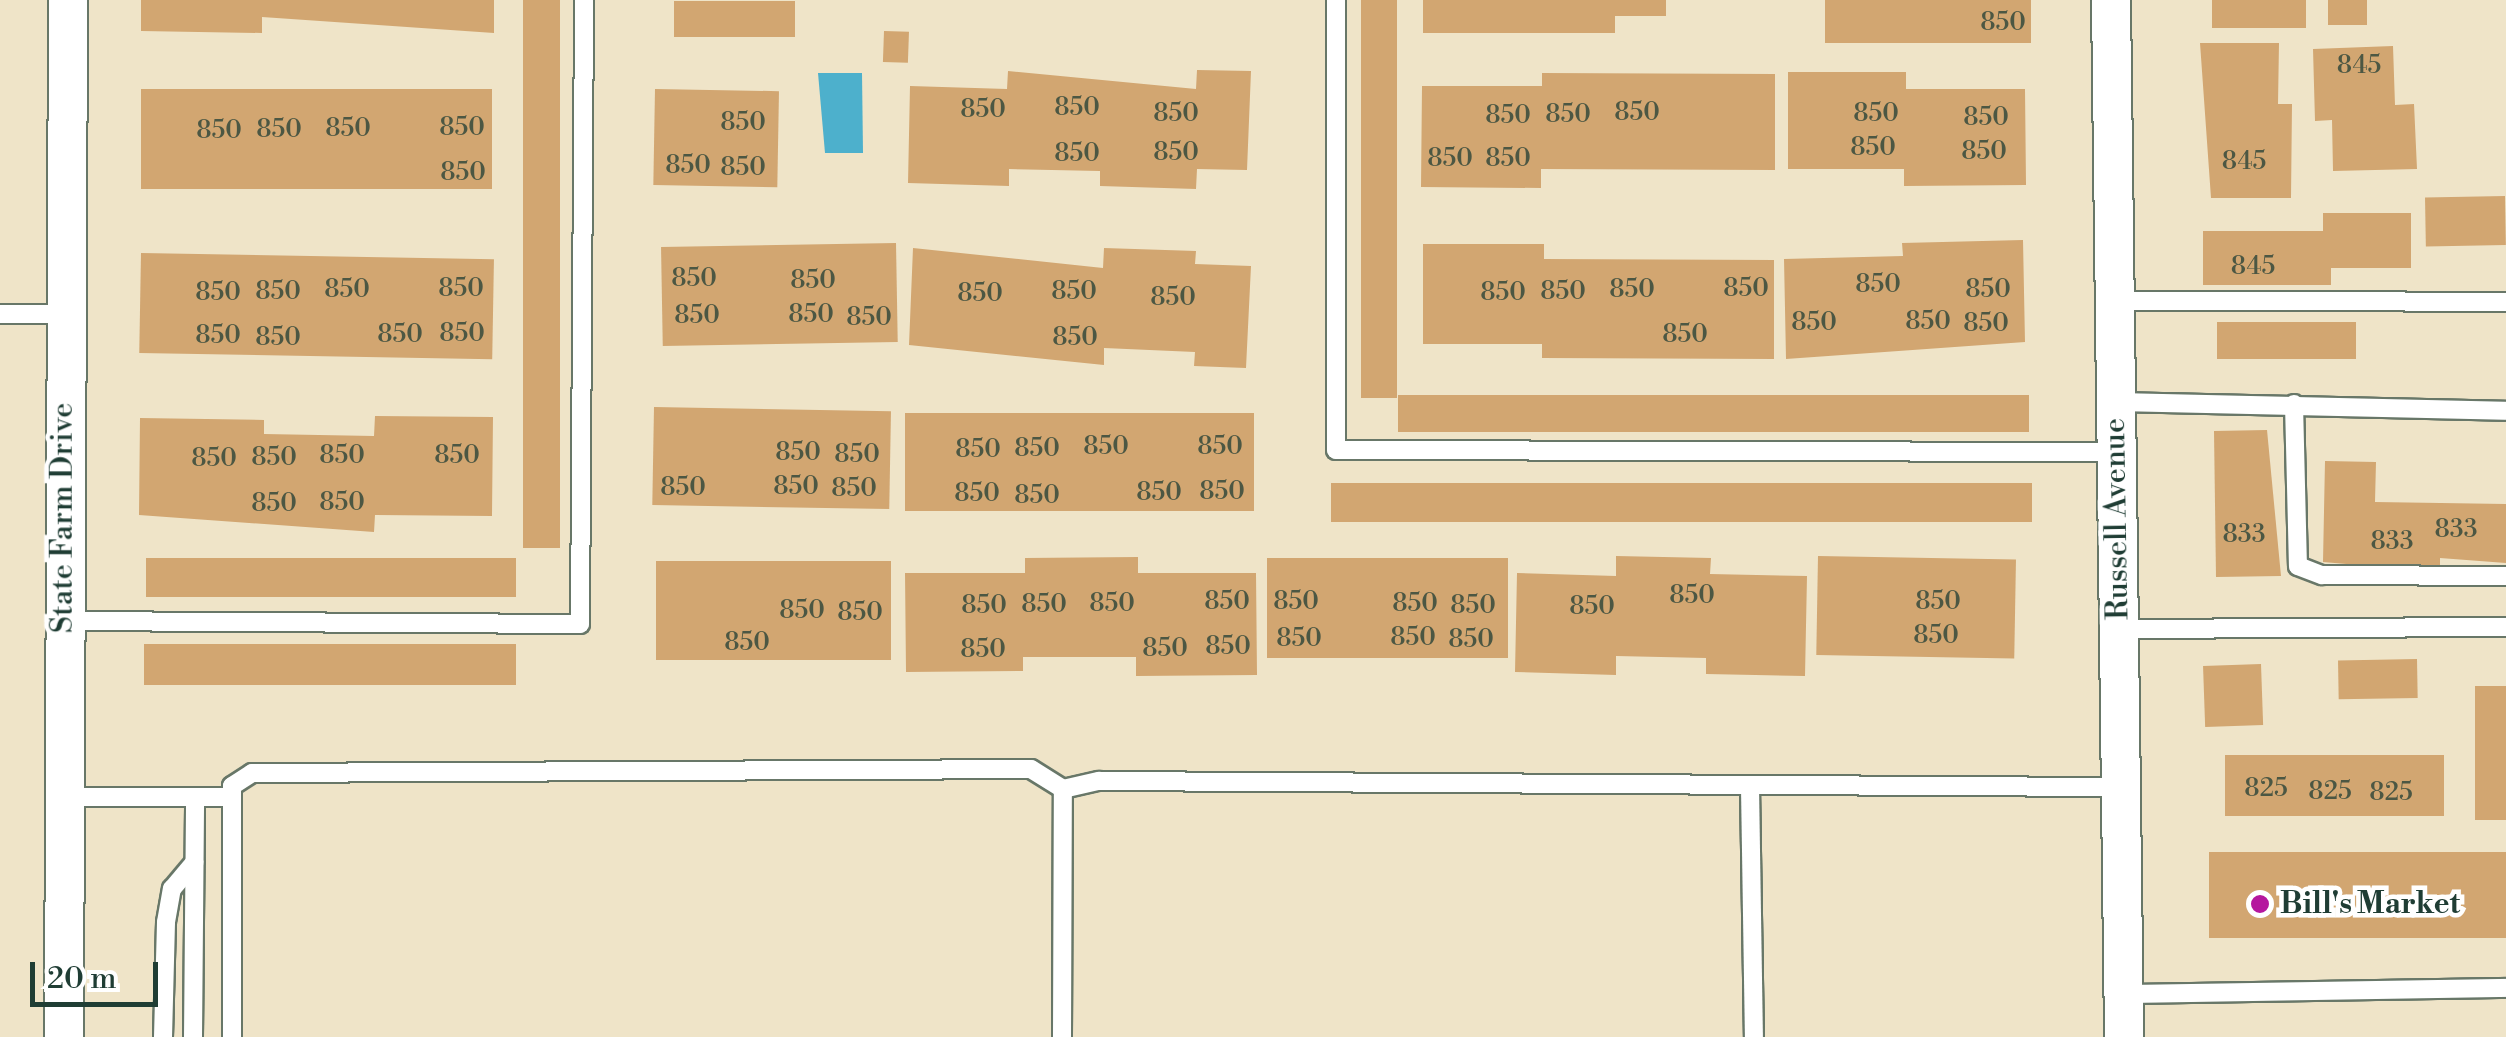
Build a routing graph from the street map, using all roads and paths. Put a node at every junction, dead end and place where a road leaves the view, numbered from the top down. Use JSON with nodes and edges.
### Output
{"nodes":[{"id":1,"x":68,"y":0,"type":"edge"},
{"id":2,"x":584,"y":0,"type":"edge"},
{"id":3,"x":1336,"y":0,"type":"edge"},
{"id":4,"x":2111,"y":0,"type":"edge"},
{"id":5,"x":2114,"y":301,"type":"junction"},
{"id":6,"x":2506,"y":302,"type":"edge"},
{"id":7,"x":0,"y":314,"type":"edge"},
{"id":8,"x":63,"y":314,"type":"junction"},
{"id":9,"x":2116,"y":402,"type":"junction"},
{"id":10,"x":2294,"y":404,"type":"junction"},
{"id":11,"x":2506,"y":411,"type":"edge"},
{"id":12,"x":2117,"y":452,"type":"junction"},
{"id":13,"x":2506,"y":576,"type":"edge"},
{"id":14,"x":64,"y":621,"type":"junction"},
{"id":15,"x":2506,"y":627,"type":"edge"},
{"id":16,"x":2119,"y":628,"type":"junction"},
{"id":17,"x":1750,"y":786,"type":"junction"},
{"id":18,"x":2120,"y":786,"type":"junction"},
{"id":19,"x":1062,"y":789,"type":"junction"},
{"id":20,"x":64,"y":796,"type":"junction"},
{"id":21,"x":194,"y":796,"type":"junction"},
{"id":22,"x":231,"y":797,"type":"junction"},
{"id":23,"x":194,"y":862,"type":"junction"},
{"id":24,"x":2506,"y":988,"type":"edge"},
{"id":25,"x":2123,"y":994,"type":"junction"},
{"id":26,"x":64,"y":1037,"type":"edge"},
{"id":27,"x":164,"y":1037,"type":"edge"},
{"id":28,"x":193,"y":1037,"type":"edge"},
{"id":29,"x":232,"y":1037,"type":"edge"},
{"id":30,"x":1062,"y":1037,"type":"edge"},
{"id":31,"x":1754,"y":1037,"type":"edge"},
{"id":32,"x":2124,"y":1037,"type":"edge"}],
"edges":[{"from":1,"to":8,"type":"street","name":"State Farm Drive"},
{"from":2,"to":14,"type":"lane"},
{"from":3,"to":12,"type":"lane"},
{"from":4,"to":5,"type":"street","name":"Russell Avenue"},
{"from":5,"to":6,"type":"lane"},
{"from":5,"to":9,"type":"street","name":"Russell Avenue"},
{"from":7,"to":8,"type":"lane"},
{"from":8,"to":14,"type":"street","name":"State Farm Drive"},
{"from":9,"to":10,"type":"lane"},
{"from":9,"to":12,"type":"street","name":"Russell Avenue"},
{"from":10,"to":11,"type":"lane"},
{"from":10,"to":13,"type":"lane"},
{"from":12,"to":16,"type":"street","name":"Russell Avenue"},
{"from":14,"to":20,"type":"street","name":"State Farm Drive"},
{"from":15,"to":16,"type":"lane"},
{"from":16,"to":18,"type":"street","name":"Russell Avenue"},
{"from":17,"to":18,"type":"lane"},
{"from":17,"to":19,"type":"lane"},
{"from":17,"to":31,"type":"lane"},
{"from":18,"to":25,"type":"street","name":"Russell Avenue"},
{"from":19,"to":22,"type":"lane"},
{"from":19,"to":30,"type":"lane"},
{"from":20,"to":21,"type":"lane"},
{"from":20,"to":26,"type":"street","name":"State Farm Drive"},
{"from":21,"to":22,"type":"lane"},
{"from":21,"to":23,"type":"lane"},
{"from":22,"to":29,"type":"lane"},
{"from":23,"to":27,"type":"lane"},
{"from":23,"to":28,"type":"lane"},
{"from":24,"to":25,"type":"lane"},
{"from":25,"to":32,"type":"street","name":"Russell Avenue"}]}
